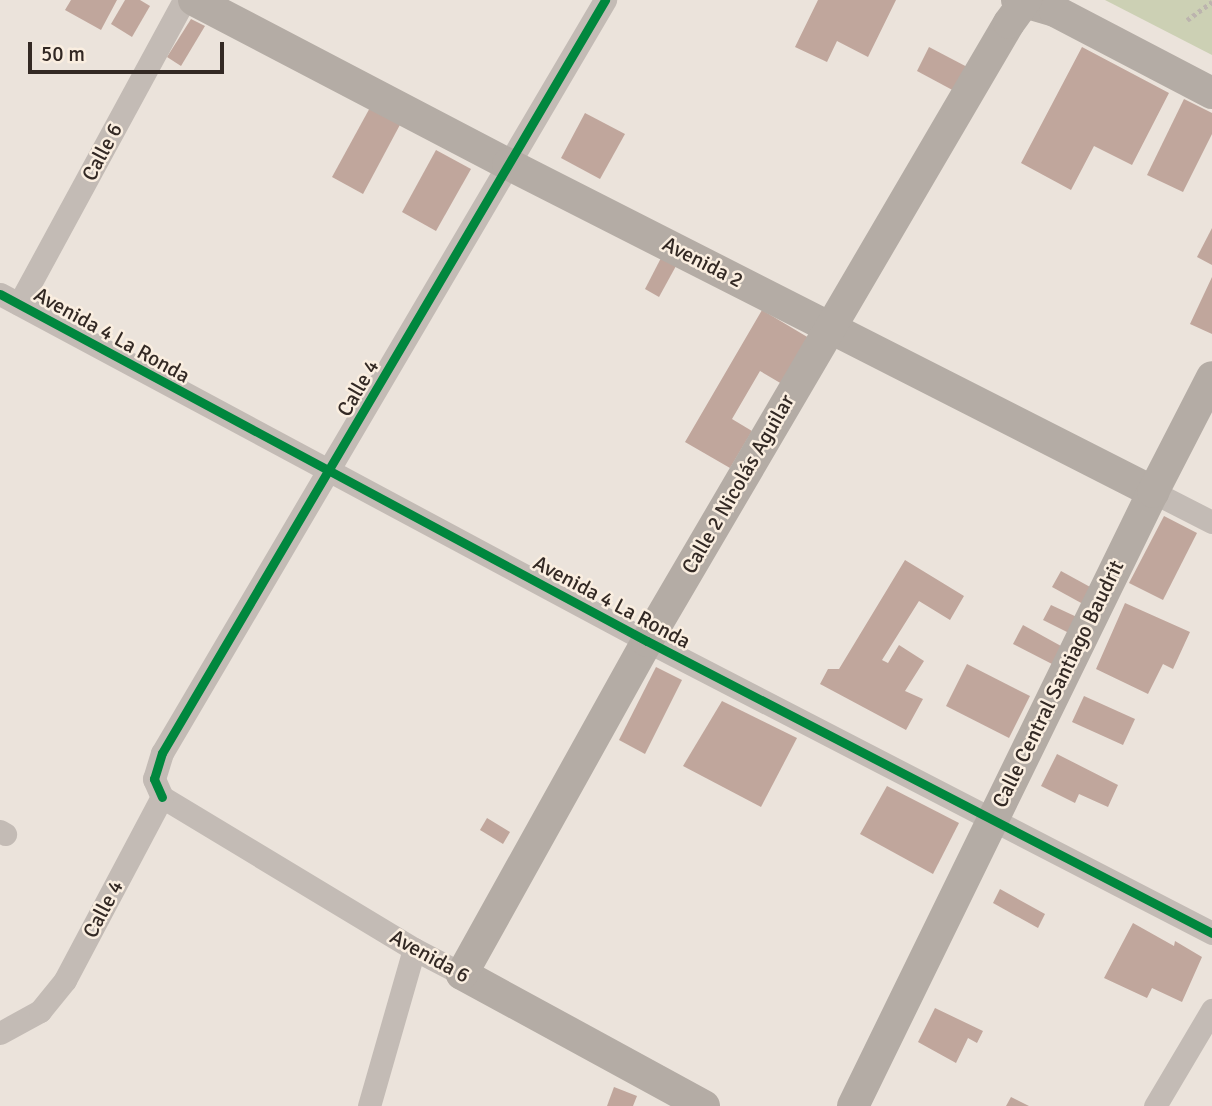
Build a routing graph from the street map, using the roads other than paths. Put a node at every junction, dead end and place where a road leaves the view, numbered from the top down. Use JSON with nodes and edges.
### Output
{"nodes":[{"id":1,"x":184,"y":0,"type":"edge"},
{"id":2,"x":194,"y":0,"type":"edge"},
{"id":3,"x":605,"y":0,"type":"edge"},
{"id":4,"x":1022,"y":1,"type":"edge"},
{"id":5,"x":1212,"y":93,"type":"edge"},
{"id":6,"x":508,"y":164,"type":"junction"},
{"id":7,"x":10,"y":299,"type":"edge"},
{"id":8,"x":830,"y":327,"type":"junction"},
{"id":9,"x":1212,"y":377,"type":"edge"},
{"id":10,"x":329,"y":472,"type":"junction"},
{"id":11,"x":1153,"y":492,"type":"junction"},
{"id":12,"x":1212,"y":522,"type":"edge"},
{"id":13,"x":647,"y":641,"type":"junction"},
{"id":14,"x":162,"y":797,"type":"junction"},
{"id":15,"x":991,"y":820,"type":"junction"},
{"id":16,"x":1212,"y":933,"type":"edge"},
{"id":17,"x":414,"y":949,"type":"junction"},
{"id":18,"x":462,"y":974,"type":"junction"},
{"id":19,"x":1212,"y":1010,"type":"edge"},
{"id":20,"x":0,"y":1033,"type":"edge"},
{"id":21,"x":369,"y":1106,"type":"edge"},
{"id":22,"x":704,"y":1106,"type":"edge"},
{"id":23,"x":853,"y":1106,"type":"edge"},
{"id":24,"x":1155,"y":1106,"type":"edge"}],
"edges":[{"from":1,"to":7,"type":"street","name":"Calle 6"},
{"from":2,"to":6,"type":"main road","name":"Avenida 2"},
{"from":3,"to":6,"type":"street","name":"Calle 4"},
{"from":4,"to":5,"type":"main road"},
{"from":4,"to":8,"type":"main road","name":"Calle 2 Nicolás Aguilar"},
{"from":6,"to":8,"type":"main road","name":"Avenida 2"},
{"from":6,"to":10,"type":"street","name":"Calle 4"},
{"from":7,"to":10,"type":"street","name":"Avenida 4 La Ronda"},
{"from":8,"to":11,"type":"main road","name":"Avenida 2"},
{"from":8,"to":13,"type":"main road","name":"Calle 2 Nicolás Aguilar"},
{"from":9,"to":11,"type":"main road","name":"Calle Central Santiago Baudrit"},
{"from":10,"to":13,"type":"street","name":"Avenida 4 La Ronda"},
{"from":10,"to":14,"type":"street","name":"Calle 4"},
{"from":11,"to":12,"type":"street","name":"Avenida 2"},
{"from":11,"to":15,"type":"main road","name":"Calle Central Santiago Baudrit"},
{"from":13,"to":15,"type":"street","name":"Avenida 4 La Ronda"},
{"from":13,"to":18,"type":"main road","name":"Calle 2 Nicolás Aguilar"},
{"from":14,"to":17,"type":"street","name":"Avenida 6"},
{"from":14,"to":20,"type":"street","name":"Calle 4"},
{"from":15,"to":16,"type":"street","name":"Avenida 4 La Ronda"},
{"from":15,"to":23,"type":"main road","name":"Calle Central Santiago Baudrit"},
{"from":17,"to":18,"type":"street","name":"Avenida 6"},
{"from":17,"to":21,"type":"street"},
{"from":18,"to":22,"type":"main road","name":"Avenida 6"},
{"from":19,"to":24,"type":"street"}]}
